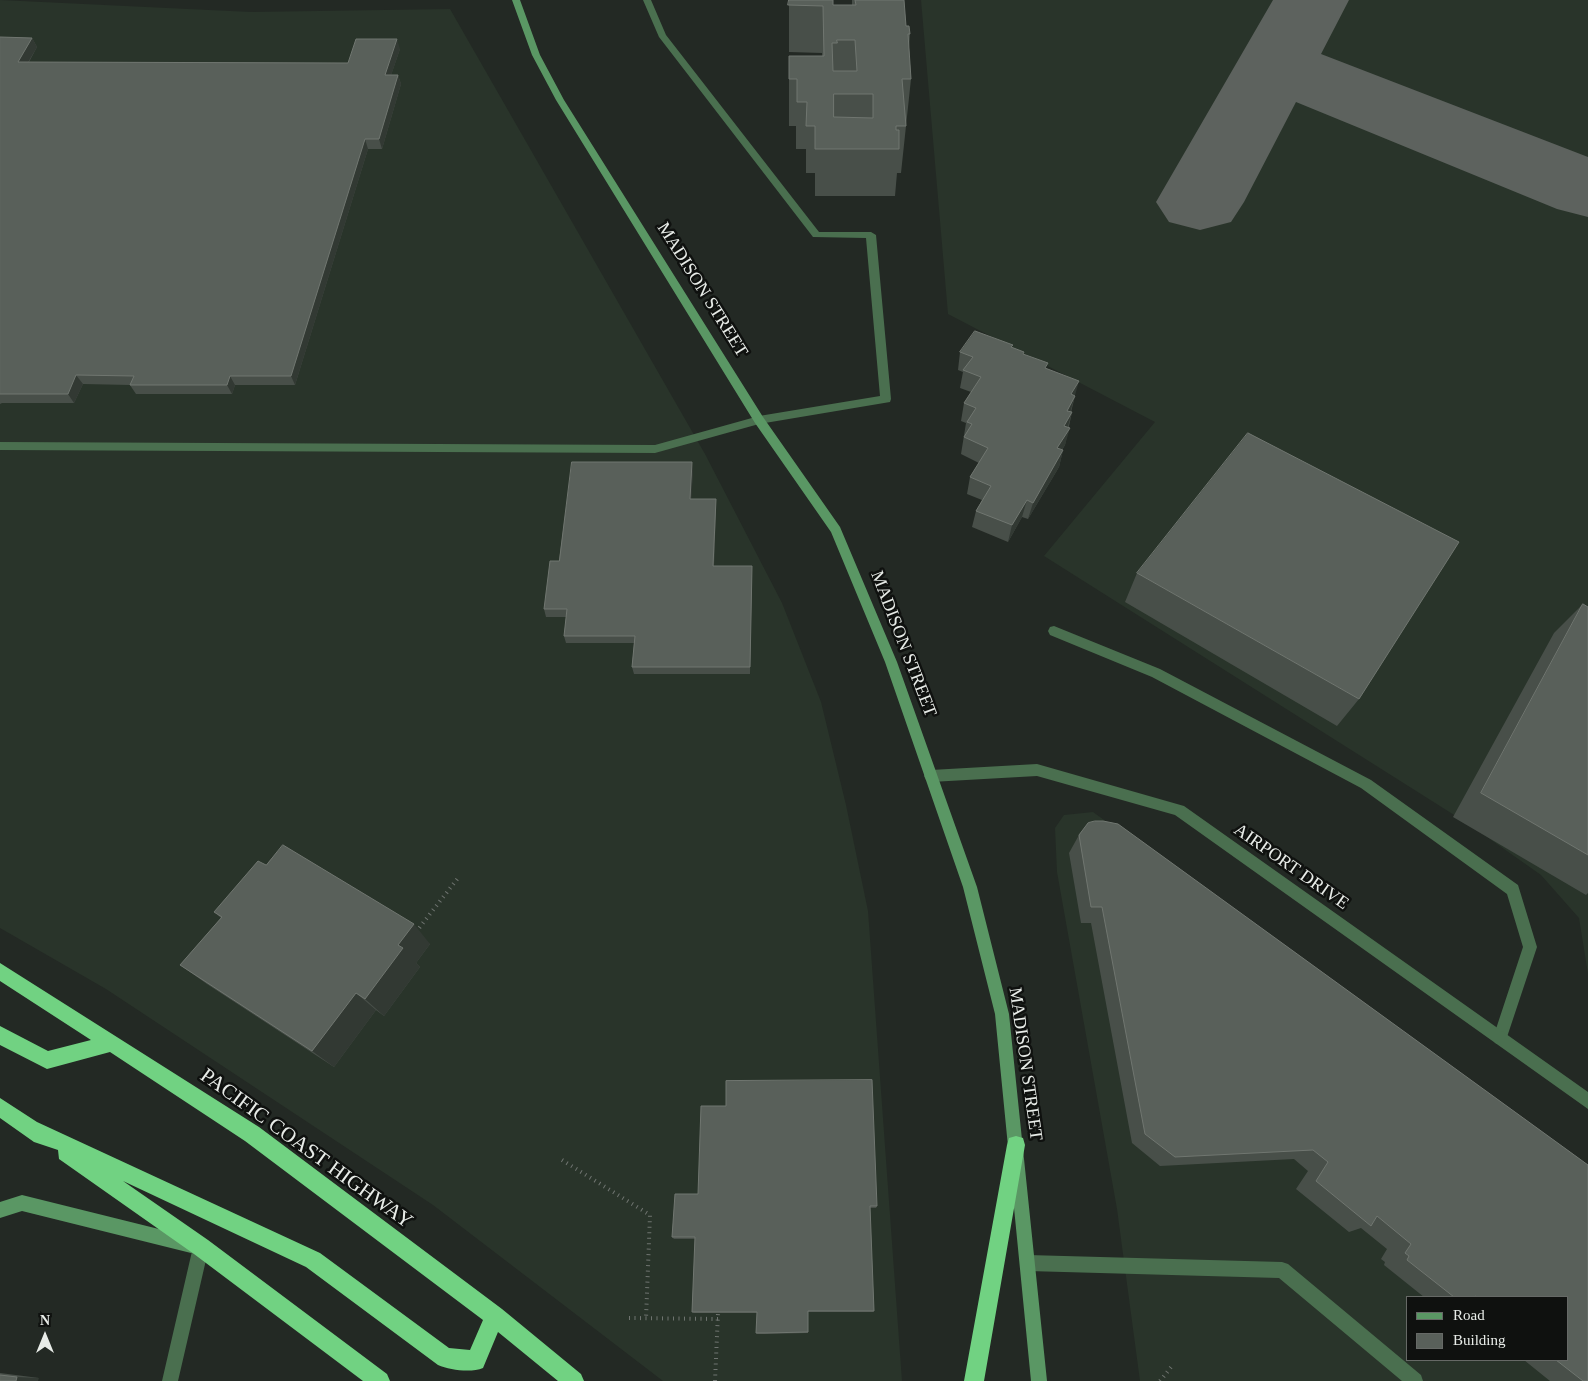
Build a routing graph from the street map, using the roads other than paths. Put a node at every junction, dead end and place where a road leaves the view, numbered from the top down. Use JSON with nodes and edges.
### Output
{"nodes":[{"id":1,"x":516,"y":0,"type":"edge"},
{"id":2,"x":647,"y":0,"type":"edge"},
{"id":3,"x":759,"y":420,"type":"junction"},
{"id":4,"x":0,"y":446,"type":"edge"},
{"id":5,"x":1054,"y":631,"type":"dead end"},
{"id":6,"x":931,"y":776,"type":"junction"},
{"id":7,"x":0,"y":970,"type":"edge"},
{"id":8,"x":0,"y":1035,"type":"edge"},
{"id":9,"x":1500,"y":1038,"type":"junction"},
{"id":10,"x":110,"y":1043,"type":"junction"},
{"id":11,"x":1588,"y":1101,"type":"edge"},
{"id":12,"x":0,"y":1107,"type":"edge"},
{"id":13,"x":33,"y":1129,"type":"junction"},
{"id":14,"x":1016,"y":1145,"type":"junction"},
{"id":15,"x":0,"y":1210,"type":"edge"},
{"id":16,"x":201,"y":1247,"type":"junction"},
{"id":17,"x":1028,"y":1263,"type":"junction"},
{"id":18,"x":494,"y":1316,"type":"junction"},
{"id":19,"x":170,"y":1381,"type":"edge"},
{"id":20,"x":380,"y":1381,"type":"edge"},
{"id":21,"x":574,"y":1381,"type":"edge"},
{"id":22,"x":974,"y":1381,"type":"edge"},
{"id":23,"x":1039,"y":1381,"type":"edge"},
{"id":24,"x":1415,"y":1381,"type":"edge"}],
"edges":[{"from":1,"to":3,"type":"main road","name":"MADISON STREET"},
{"from":2,"to":3,"type":"street"},
{"from":3,"to":4,"type":"street"},
{"from":3,"to":6,"type":"main road","name":"MADISON STREET"},
{"from":5,"to":9,"type":"street"},
{"from":6,"to":9,"type":"street","name":"AIRPORT DRIVE"},
{"from":6,"to":14,"type":"main road","name":"MADISON STREET"},
{"from":7,"to":10,"type":"highway","name":"PACIFIC COAST HIGHWAY"},
{"from":8,"to":10,"type":"highway"},
{"from":9,"to":11,"type":"street","name":"AIRPORT DRIVE"},
{"from":10,"to":18,"type":"highway","name":"PACIFIC COAST HIGHWAY"},
{"from":12,"to":13,"type":"highway"},
{"from":13,"to":16,"type":"highway"},
{"from":13,"to":18,"type":"highway"},
{"from":14,"to":17,"type":"main road","name":"MADISON STREET"},
{"from":14,"to":22,"type":"highway"},
{"from":15,"to":16,"type":"main road"},
{"from":16,"to":19,"type":"street"},
{"from":16,"to":20,"type":"highway"},
{"from":17,"to":23,"type":"main road","name":"MADISON STREET"},
{"from":17,"to":24,"type":"street"},
{"from":18,"to":21,"type":"highway","name":"PACIFIC COAST HIGHWAY"}]}
